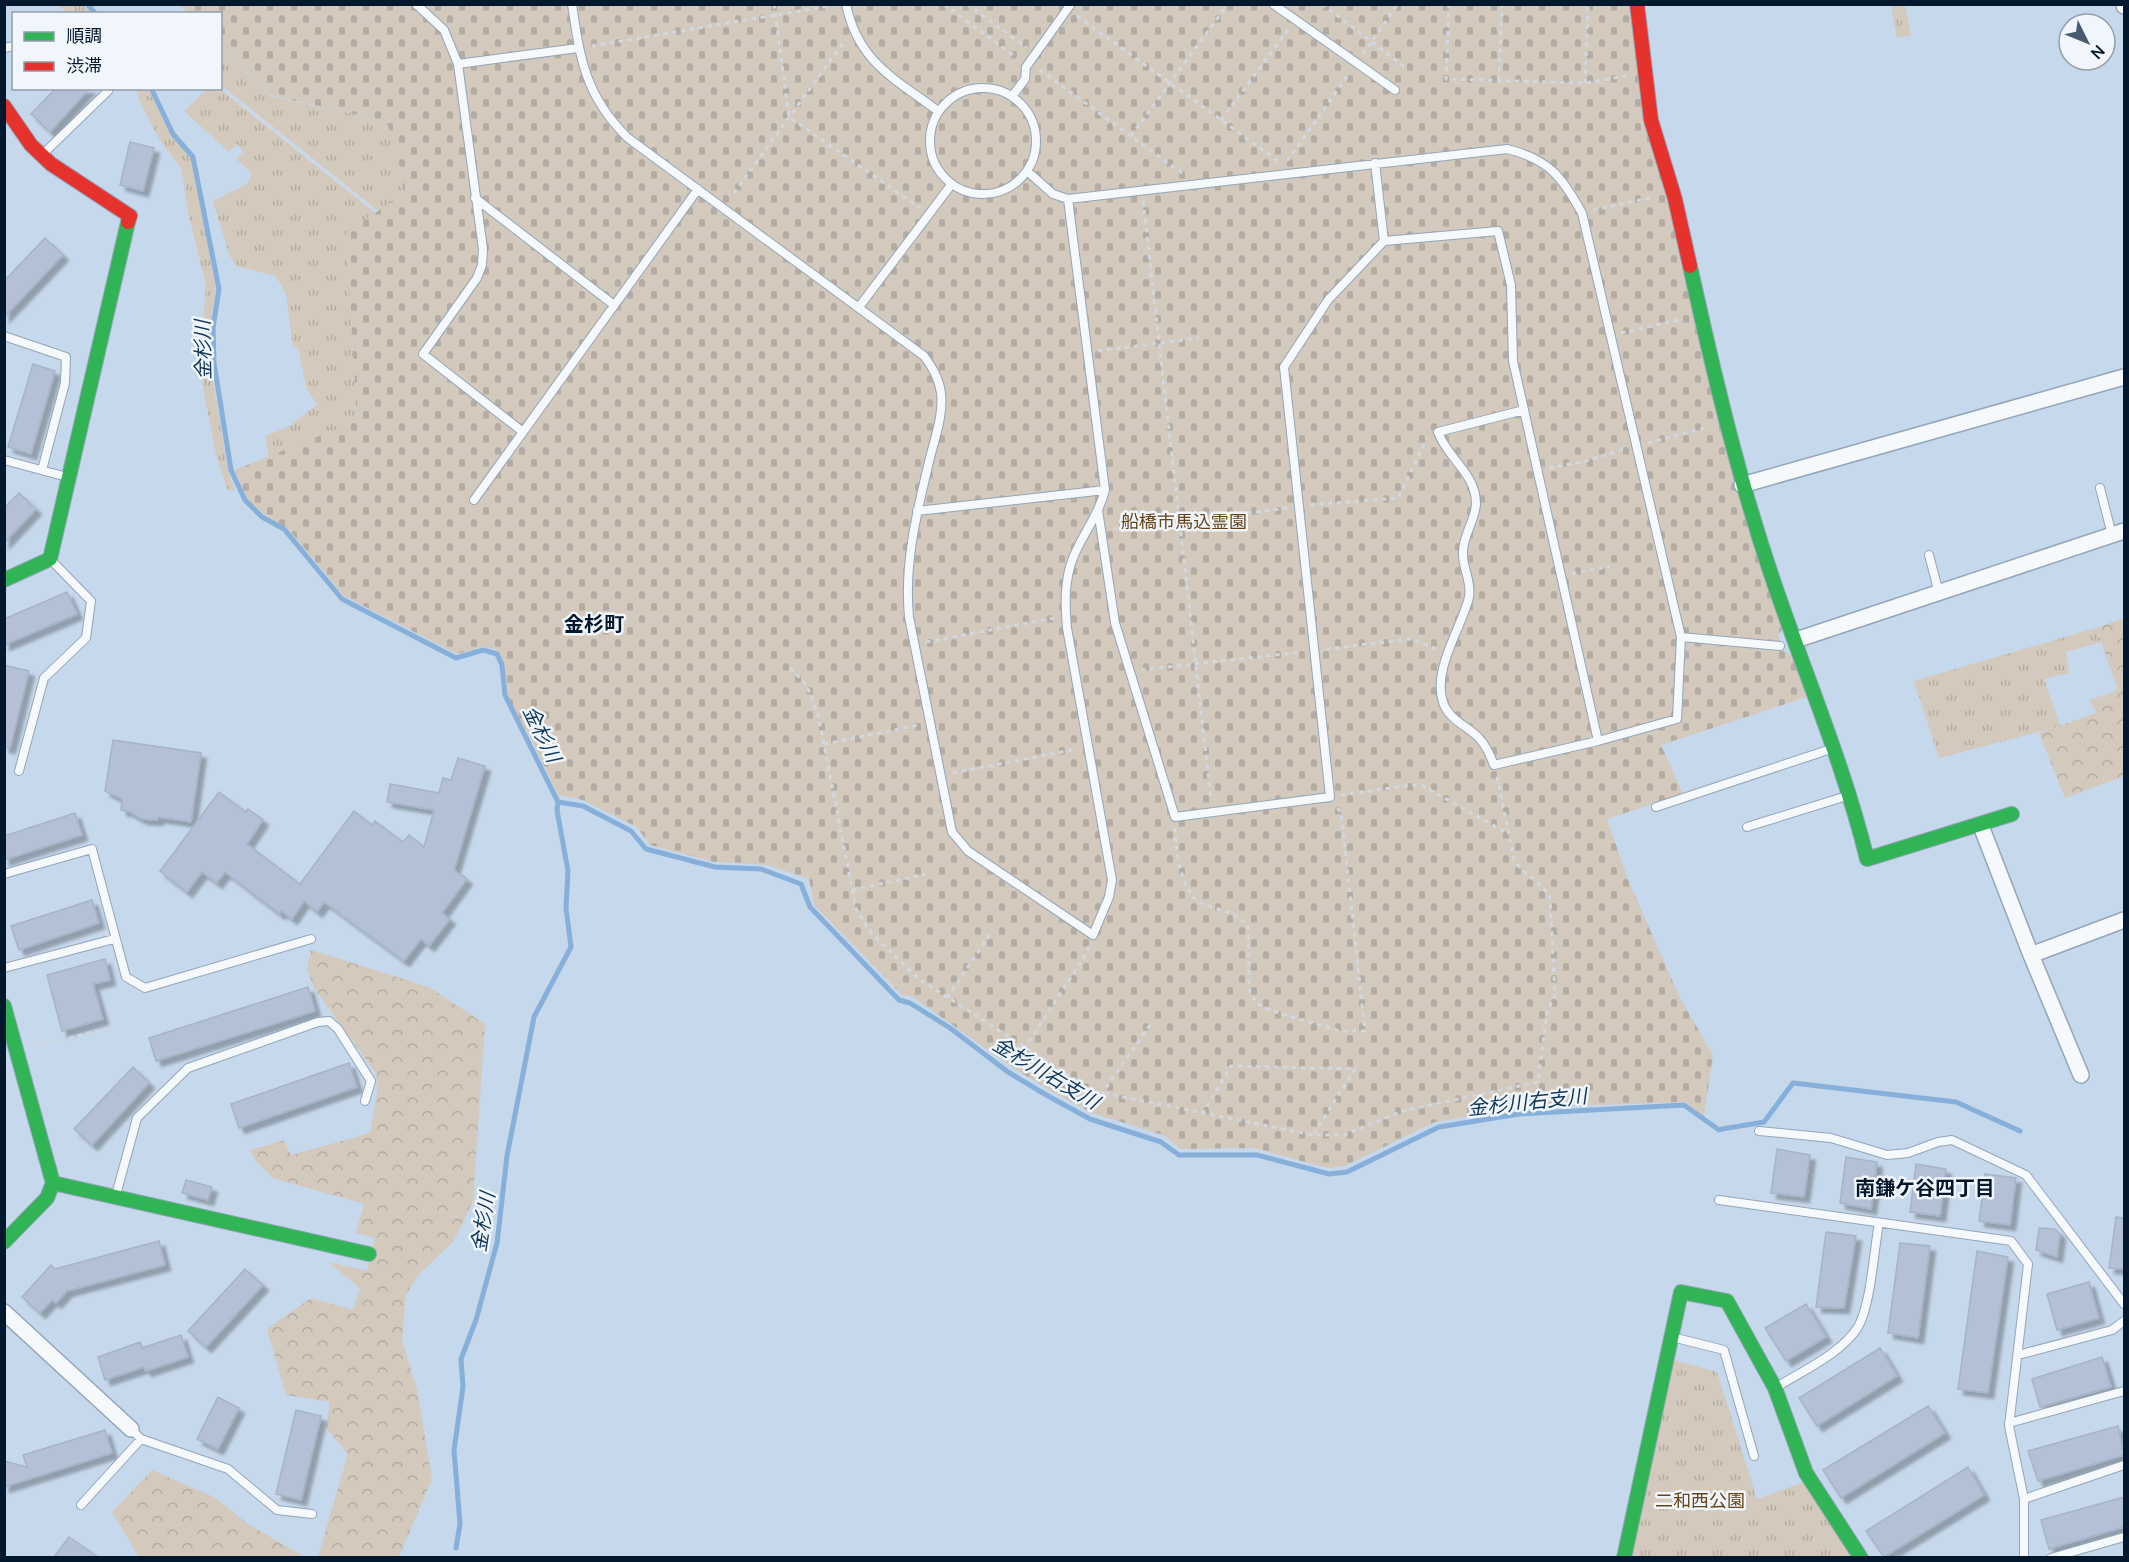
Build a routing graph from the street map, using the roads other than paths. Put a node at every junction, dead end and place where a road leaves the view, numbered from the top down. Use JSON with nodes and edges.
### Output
{"nodes":[{"id":1,"x":416,"y":4,"type":"edge"},
{"id":2,"x":572,"y":4,"type":"edge"},
{"id":3,"x":846,"y":4,"type":"edge"},
{"id":4,"x":1273,"y":4,"type":"edge"},
{"id":5,"x":1637,"y":4,"type":"edge"},
{"id":6,"x":1069,"y":7,"type":"edge"},
{"id":7,"x":578,"y":48,"type":"junction"},
{"id":8,"x":458,"y":64,"type":"junction"},
{"id":9,"x":1395,"y":90,"type":"dead end"},
{"id":10,"x":108,"y":91,"type":"dead end"},
{"id":11,"x":1013,"y":95,"type":"junction"},
{"id":12,"x":4,"y":106,"type":"edge"},
{"id":13,"x":938,"y":111,"type":"junction"},
{"id":14,"x":42,"y":155,"type":"junction"},
{"id":15,"x":1375,"y":163,"type":"junction"},
{"id":16,"x":1027,"y":171,"type":"junction"},
{"id":17,"x":951,"y":185,"type":"junction"},
{"id":18,"x":698,"y":189,"type":"junction"},
{"id":19,"x":475,"y":198,"type":"junction"},
{"id":20,"x":1068,"y":199,"type":"junction"},
{"id":21,"x":1384,"y":241,"type":"junction"},
{"id":22,"x":614,"y":305,"type":"junction"},
{"id":23,"x":859,"y":307,"type":"junction"},
{"id":24,"x":5,"y":337,"type":"edge"},
{"id":25,"x":2124,"y":377,"type":"edge"},
{"id":26,"x":1524,"y":410,"type":"junction"},
{"id":27,"x":523,"y":432,"type":"junction"},
{"id":28,"x":4,"y":460,"type":"edge"},
{"id":29,"x":42,"y":470,"type":"junction"},
{"id":30,"x":69,"y":478,"type":"junction"},
{"id":31,"x":1742,"y":485,"type":"junction"},
{"id":32,"x":2100,"y":489,"type":"dead end"},
{"id":33,"x":1105,"y":490,"type":"junction"},
{"id":34,"x":474,"y":500,"type":"dead end"},
{"id":35,"x":1098,"y":509,"type":"junction"},
{"id":36,"x":917,"y":511,"type":"junction"},
{"id":37,"x":2118,"y":533,"type":"edge"},
{"id":38,"x":1929,"y":555,"type":"dead end"},
{"id":39,"x":50,"y":559,"type":"junction"},
{"id":40,"x":4,"y":580,"type":"edge"},
{"id":41,"x":1939,"y":593,"type":"junction"},
{"id":42,"x":1681,"y":637,"type":"junction"},
{"id":43,"x":1796,"y":640,"type":"junction"},
{"id":44,"x":1780,"y":646,"type":"dead end"},
{"id":45,"x":1598,"y":741,"type":"junction"},
{"id":46,"x":1835,"y":748,"type":"junction"},
{"id":47,"x":19,"y":771,"type":"dead end"},
{"id":48,"x":1851,"y":795,"type":"junction"},
{"id":49,"x":1656,"y":807,"type":"dead end"},
{"id":50,"x":2012,"y":814,"type":"dead end"},
{"id":51,"x":1981,"y":826,"type":"junction"},
{"id":52,"x":1747,"y":827,"type":"dead end"},
{"id":53,"x":4,"y":874,"type":"edge"},
{"id":54,"x":2124,"y":920,"type":"edge"},
{"id":55,"x":114,"y":939,"type":"junction"},
{"id":56,"x":311,"y":939,"type":"dead end"},
{"id":57,"x":2031,"y":955,"type":"junction"},
{"id":58,"x":4,"y":968,"type":"edge"},
{"id":59,"x":4,"y":1006,"type":"edge"},
{"id":60,"x":2081,"y":1076,"type":"dead end"},
{"id":61,"x":364,"y":1101,"type":"dead end"},
{"id":62,"x":1759,"y":1131,"type":"dead end"},
{"id":63,"x":53,"y":1183,"type":"junction"},
{"id":64,"x":116,"y":1197,"type":"junction"},
{"id":65,"x":1719,"y":1200,"type":"dead end"},
{"id":66,"x":1879,"y":1223,"type":"junction"},
{"id":67,"x":4,"y":1242,"type":"edge"},
{"id":68,"x":369,"y":1254,"type":"dead end"},
{"id":69,"x":2124,"y":1304,"type":"edge"},
{"id":70,"x":4,"y":1312,"type":"edge"},
{"id":71,"x":2124,"y":1321,"type":"edge"},
{"id":72,"x":1671,"y":1337,"type":"junction"},
{"id":73,"x":2018,"y":1355,"type":"junction"},
{"id":74,"x":1775,"y":1388,"type":"junction"},
{"id":75,"x":2124,"y":1391,"type":"edge"},
{"id":76,"x":2009,"y":1423,"type":"junction"},
{"id":77,"x":136,"y":1434,"type":"junction"},
{"id":78,"x":1754,"y":1456,"type":"dead end"},
{"id":79,"x":2124,"y":1465,"type":"edge"},
{"id":80,"x":2024,"y":1499,"type":"junction"},
{"id":81,"x":81,"y":1505,"type":"dead end"},
{"id":82,"x":312,"y":1514,"type":"dead end"},
{"id":83,"x":2124,"y":1537,"type":"edge"},
{"id":84,"x":1624,"y":1557,"type":"edge"},
{"id":85,"x":1862,"y":1557,"type":"edge"},
{"id":86,"x":2024,"y":1557,"type":"edge"},
{"id":87,"x":2051,"y":1557,"type":"edge"}],
"edges":[{"from":1,"to":8,"type":"lane"},
{"from":2,"to":7,"type":"lane"},
{"from":3,"to":13,"type":"lane"},
{"from":4,"to":9,"type":"lane"},
{"from":5,"to":31,"type":"street"},
{"from":6,"to":11,"type":"lane"},
{"from":7,"to":8,"type":"lane"},
{"from":7,"to":18,"type":"lane"},
{"from":8,"to":19,"type":"lane"},
{"from":10,"to":14,"type":"lane"},
{"from":11,"to":13,"type":"lane"},
{"from":11,"to":16,"type":"lane"},
{"from":12,"to":14,"type":"street"},
{"from":13,"to":17,"type":"lane"},
{"from":14,"to":30,"type":"street"},
{"from":15,"to":20,"type":"lane"},
{"from":15,"to":21,"type":"lane"},
{"from":15,"to":42,"type":"lane"},
{"from":16,"to":17,"type":"lane"},
{"from":16,"to":20,"type":"lane"},
{"from":17,"to":23,"type":"lane"},
{"from":18,"to":22,"type":"lane"},
{"from":18,"to":23,"type":"lane"},
{"from":19,"to":22,"type":"lane"},
{"from":19,"to":27,"type":"lane"},
{"from":20,"to":33,"type":"lane"},
{"from":21,"to":26,"type":"lane"},
{"from":21,"to":35,"type":"lane"},
{"from":22,"to":27,"type":"lane"},
{"from":23,"to":36,"type":"lane"},
{"from":24,"to":29,"type":"lane"},
{"from":25,"to":31,"type":"street"},
{"from":26,"to":45,"type":"lane"},
{"from":26,"to":45,"type":"lane"},
{"from":27,"to":34,"type":"lane"},
{"from":28,"to":29,"type":"lane"},
{"from":29,"to":30,"type":"lane"},
{"from":30,"to":39,"type":"street"},
{"from":31,"to":43,"type":"street"},
{"from":32,"to":37,"type":"lane"},
{"from":33,"to":35,"type":"lane"},
{"from":33,"to":36,"type":"lane"},
{"from":35,"to":36,"type":"lane"},
{"from":37,"to":41,"type":"street"},
{"from":38,"to":41,"type":"lane"},
{"from":39,"to":40,"type":"street"},
{"from":39,"to":47,"type":"lane"},
{"from":41,"to":43,"type":"street"},
{"from":42,"to":44,"type":"lane"},
{"from":42,"to":45,"type":"lane"},
{"from":43,"to":46,"type":"street"},
{"from":46,"to":48,"type":"street"},
{"from":46,"to":49,"type":"lane"},
{"from":48,"to":51,"type":"street"},
{"from":48,"to":52,"type":"lane"},
{"from":50,"to":51,"type":"street"},
{"from":51,"to":57,"type":"street"},
{"from":53,"to":55,"type":"lane"},
{"from":54,"to":57,"type":"street"},
{"from":55,"to":56,"type":"lane"},
{"from":55,"to":58,"type":"lane"},
{"from":57,"to":60,"type":"street"},
{"from":59,"to":63,"type":"street"},
{"from":61,"to":64,"type":"lane"},
{"from":62,"to":69,"type":"lane"},
{"from":63,"to":64,"type":"street"},
{"from":63,"to":67,"type":"street"},
{"from":64,"to":68,"type":"street"},
{"from":65,"to":66,"type":"lane"},
{"from":66,"to":73,"type":"lane"},
{"from":66,"to":74,"type":"lane"},
{"from":70,"to":77,"type":"street"},
{"from":71,"to":73,"type":"lane"},
{"from":72,"to":74,"type":"street"},
{"from":72,"to":78,"type":"lane"},
{"from":72,"to":84,"type":"street"},
{"from":73,"to":76,"type":"lane"},
{"from":74,"to":85,"type":"street"},
{"from":75,"to":76,"type":"lane"},
{"from":76,"to":80,"type":"lane"},
{"from":77,"to":81,"type":"lane"},
{"from":77,"to":82,"type":"lane"},
{"from":79,"to":80,"type":"lane"},
{"from":80,"to":86,"type":"lane"},
{"from":83,"to":87,"type":"lane"}]}
